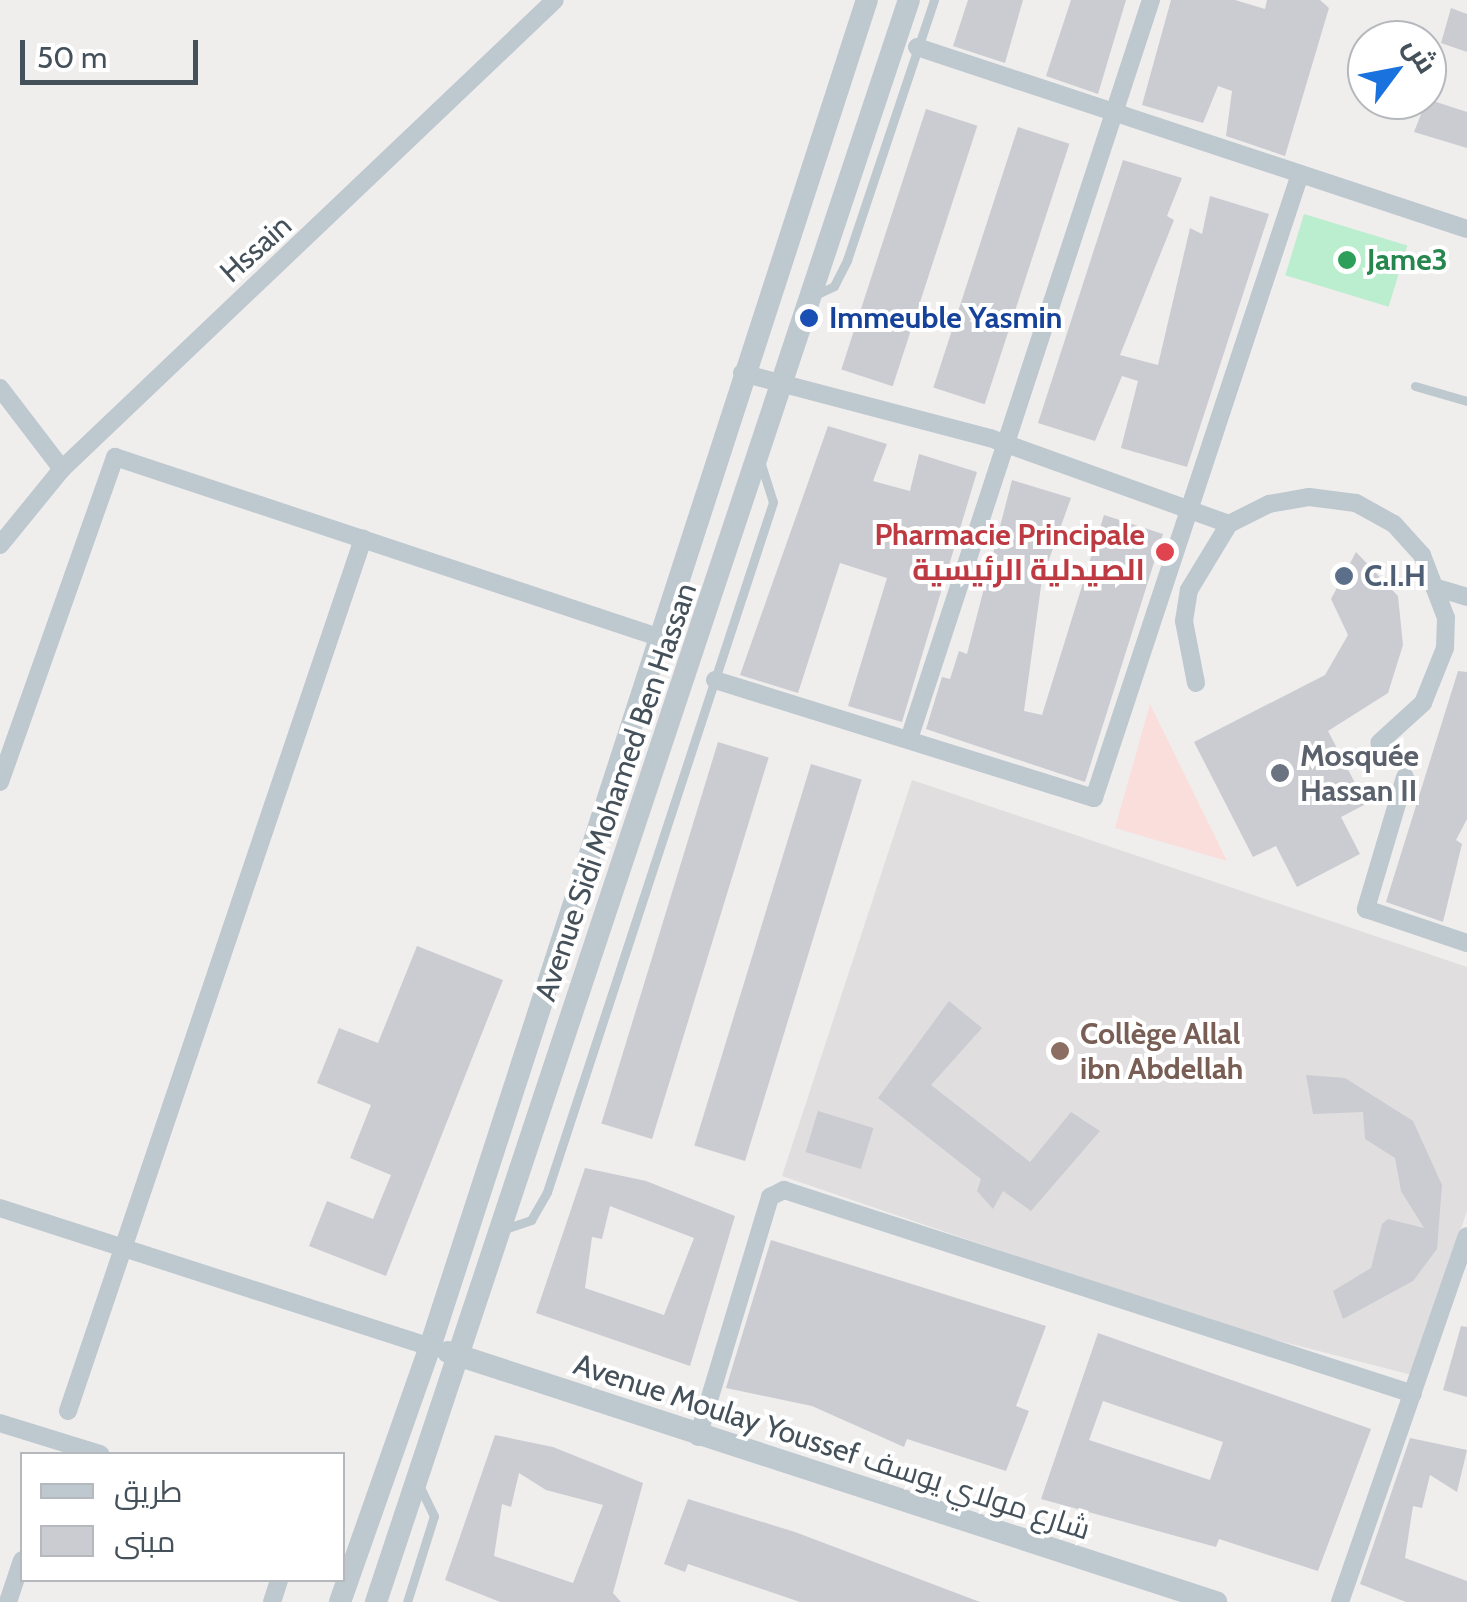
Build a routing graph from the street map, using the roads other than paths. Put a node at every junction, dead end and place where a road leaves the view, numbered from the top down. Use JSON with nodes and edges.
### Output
{"nodes":[{"id":1,"x":555,"y":0,"type":"edge"},
{"id":2,"x":867,"y":0,"type":"edge"},
{"id":3,"x":909,"y":0,"type":"edge"},
{"id":4,"x":934,"y":0,"type":"edge"},
{"id":5,"x":1150,"y":0,"type":"edge"},
{"id":6,"x":918,"y":47,"type":"junction"},
{"id":7,"x":1114,"y":112,"type":"junction"},
{"id":8,"x":1300,"y":174,"type":"junction"},
{"id":9,"x":1467,"y":229,"type":"edge"},
{"id":10,"x":809,"y":297,"type":"junction"},
{"id":11,"x":742,"y":373,"type":"junction"},
{"id":12,"x":780,"y":385,"type":"junction"},
{"id":13,"x":1415,"y":386,"type":"dead end"},
{"id":14,"x":0,"y":388,"type":"edge"},
{"id":15,"x":1467,"y":401,"type":"edge"},
{"id":16,"x":1011,"y":445,"type":"junction"},
{"id":17,"x":759,"y":458,"type":"junction"},
{"id":18,"x":62,"y":470,"type":"junction"},
{"id":19,"x":1188,"y":507,"type":"junction"},
{"id":20,"x":1229,"y":524,"type":"junction"},
{"id":21,"x":362,"y":539,"type":"junction"},
{"id":22,"x":0,"y":546,"type":"edge"},
{"id":23,"x":1440,"y":588,"type":"junction"},
{"id":24,"x":1467,"y":597,"type":"edge"},
{"id":25,"x":658,"y":637,"type":"junction"},
{"id":26,"x":715,"y":680,"type":"junction"},
{"id":27,"x":1196,"y":683,"type":"dead end"},
{"id":28,"x":909,"y":738,"type":"junction"},
{"id":29,"x":1379,"y":742,"type":"dead end"},
{"id":30,"x":1405,"y":777,"type":"dead end"},
{"id":31,"x":0,"y":782,"type":"edge"},
{"id":32,"x":1467,"y":944,"type":"edge"},
{"id":33,"x":0,"y":1208,"type":"edge"},
{"id":34,"x":502,"y":1230,"type":"junction"},
{"id":35,"x":1467,"y":1236,"type":"edge"},
{"id":36,"x":127,"y":1243,"type":"junction"},
{"id":37,"x":430,"y":1347,"type":"junction"},
{"id":38,"x":462,"y":1356,"type":"junction"},
{"id":39,"x":1413,"y":1394,"type":"junction"},
{"id":40,"x":68,"y":1411,"type":"dead end"},
{"id":41,"x":0,"y":1423,"type":"edge"},
{"id":42,"x":698,"y":1437,"type":"junction"},
{"id":43,"x":60,"y":1448,"type":"edge"},
{"id":44,"x":87,"y":1452,"type":"edge"},
{"id":45,"x":417,"y":1480,"type":"junction"},
{"id":46,"x":20,"y":1566,"type":"edge"},
{"id":47,"x":8,"y":1602,"type":"edge"},
{"id":48,"x":340,"y":1602,"type":"edge"},
{"id":49,"x":376,"y":1602,"type":"edge"},
{"id":50,"x":406,"y":1602,"type":"edge"},
{"id":51,"x":1216,"y":1602,"type":"edge"},
{"id":52,"x":1340,"y":1602,"type":"edge"}],
"edges":[{"from":1,"to":18,"type":"street","name":"Hssain"},
{"from":2,"to":11,"type":"street","name":"Avenue Sidi Mohamed Ben Hassan"},
{"from":3,"to":10,"type":"street","name":"Avenue Sidi Mohamed Ben Hassan"},
{"from":4,"to":6,"type":"lane"},
{"from":5,"to":7,"type":"street"},
{"from":6,"to":7,"type":"street"},
{"from":6,"to":10,"type":"lane"},
{"from":7,"to":8,"type":"street"},
{"from":7,"to":16,"type":"street"},
{"from":8,"to":9,"type":"street"},
{"from":8,"to":19,"type":"street"},
{"from":10,"to":12,"type":"street","name":"Avenue Sidi Mohamed Ben Hassan"},
{"from":11,"to":12,"type":"street"},
{"from":11,"to":25,"type":"street","name":"Avenue Sidi Mohamed Ben Hassan"},
{"from":12,"to":16,"type":"street"},
{"from":12,"to":17,"type":"street","name":"Avenue Sidi Mohamed Ben Hassan"},
{"from":13,"to":15,"type":"lane"},
{"from":14,"to":18,"type":"street"},
{"from":16,"to":19,"type":"street"},
{"from":16,"to":28,"type":"street"},
{"from":17,"to":26,"type":"lane"},
{"from":17,"to":34,"type":"street","name":"Avenue Sidi Mohamed Ben Hassan"},
{"from":18,"to":22,"type":"street","name":"Hssain"},
{"from":19,"to":20,"type":"street"},
{"from":19,"to":28,"type":"street"},
{"from":20,"to":23,"type":"street"},
{"from":20,"to":27,"type":"street"},
{"from":21,"to":25,"type":"street"},
{"from":21,"to":31,"type":"street"},
{"from":21,"to":36,"type":"street"},
{"from":23,"to":24,"type":"street"},
{"from":23,"to":29,"type":"street"},
{"from":25,"to":37,"type":"street","name":"Avenue Sidi Mohamed Ben Hassan"},
{"from":26,"to":28,"type":"street"},
{"from":26,"to":34,"type":"lane"},
{"from":30,"to":32,"type":"street"},
{"from":33,"to":36,"type":"street"},
{"from":34,"to":38,"type":"street","name":"Avenue Sidi Mohamed Ben Hassan"},
{"from":35,"to":39,"type":"street"},
{"from":36,"to":37,"type":"street"},
{"from":36,"to":40,"type":"street"},
{"from":37,"to":38,"type":"street","name":"Avenue Moulay Youssef شارع مولاي يوسف"},
{"from":37,"to":48,"type":"street","name":"Avenue Sidi Mohamed Ben Hassan"},
{"from":38,"to":42,"type":"street","name":"Avenue Moulay Youssef شارع مولاي يوسف"},
{"from":38,"to":45,"type":"street","name":"Avenue Sidi Mohamed Ben Hassan"},
{"from":39,"to":42,"type":"street"},
{"from":39,"to":52,"type":"street"},
{"from":41,"to":43,"type":"street"},
{"from":42,"to":51,"type":"street","name":"Avenue Moulay Youssef شارع مولاي يوسف"},
{"from":43,"to":44,"type":"street"},
{"from":45,"to":49,"type":"street","name":"Avenue Sidi Mohamed Ben Hassan"},
{"from":45,"to":50,"type":"lane"},
{"from":46,"to":47,"type":"street"}]}
